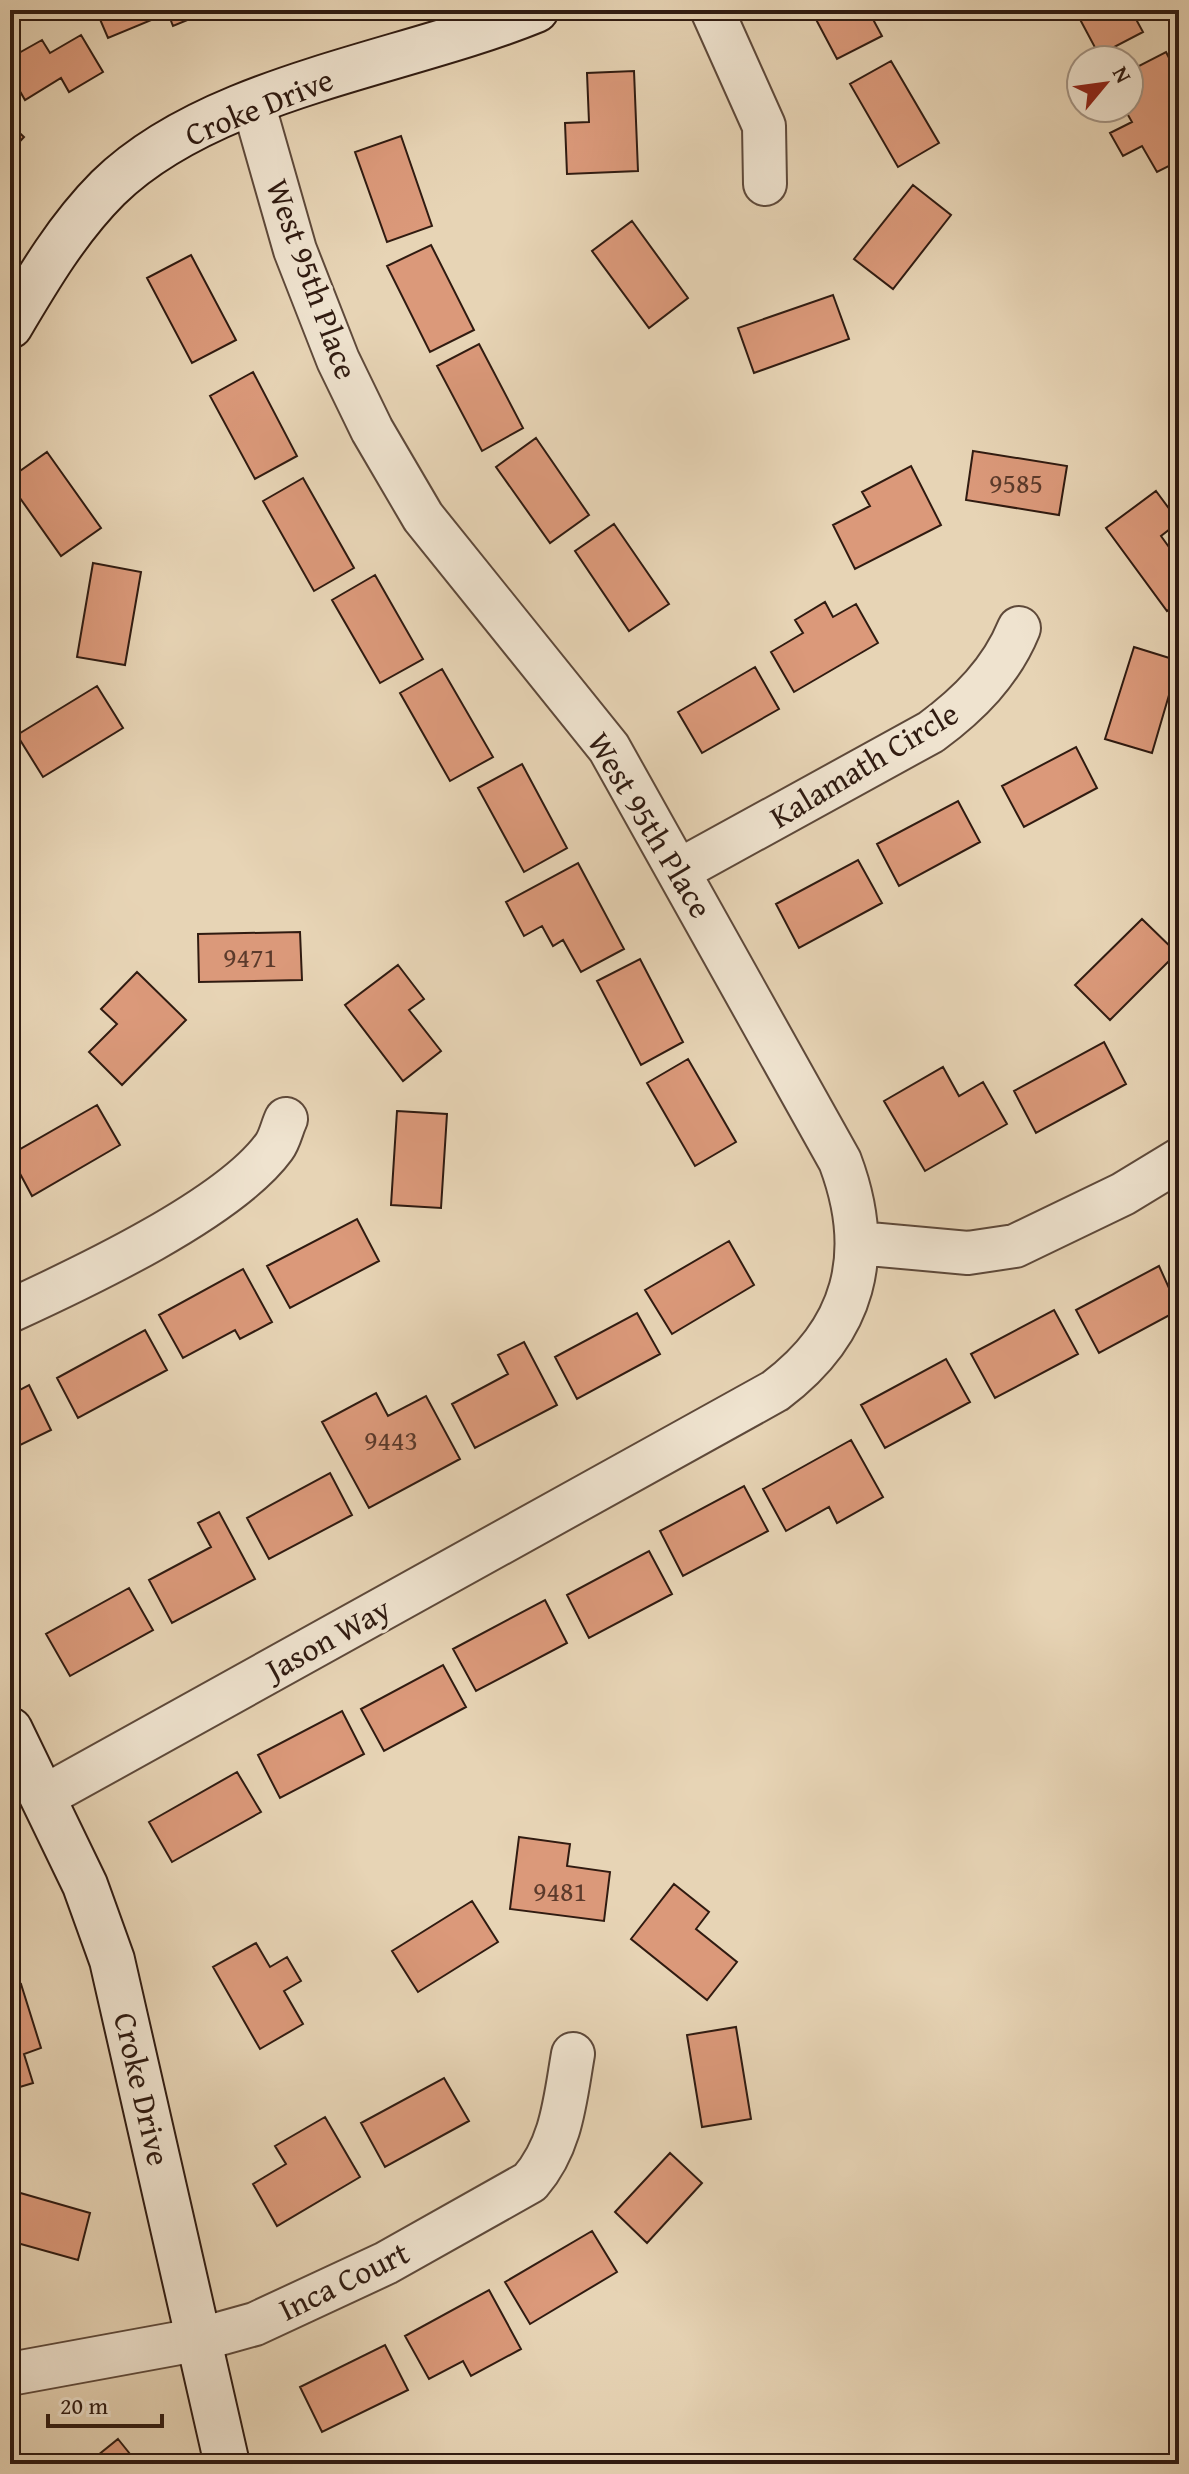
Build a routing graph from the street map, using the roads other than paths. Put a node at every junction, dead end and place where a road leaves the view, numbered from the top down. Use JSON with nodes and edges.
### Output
{"nodes":[{"id":1,"x":536,"y":10,"type":"edge"},
{"id":2,"x":712,"y":10,"type":"edge"},
{"id":3,"x":253,"y":103,"type":"junction"},
{"id":4,"x":765,"y":184,"type":"dead end"},
{"id":5,"x":10,"y":326,"type":"edge"},
{"id":6,"x":1019,"y":628,"type":"dead end"},
{"id":7,"x":680,"y":870,"type":"junction"},
{"id":8,"x":286,"y":1119,"type":"dead end"},
{"id":9,"x":1179,"y":1160,"type":"edge"},
{"id":10,"x":858,"y":1243,"type":"junction"},
{"id":11,"x":10,"y":1311,"type":"edge"},
{"id":12,"x":611,"y":1481,"type":"joint"},
{"id":13,"x":10,"y":1730,"type":"edge"},
{"id":14,"x":45,"y":1796,"type":"junction"},
{"id":15,"x":573,"y":2054,"type":"dead end"},
{"id":16,"x":201,"y":2339,"type":"junction"},
{"id":17,"x":10,"y":2374,"type":"edge"},
{"id":18,"x":227,"y":2464,"type":"edge"}],
"edges":[{"from":1,"to":3,"type":"street","name":"Croke Drive"},
{"from":2,"to":4,"type":"street"},
{"from":3,"to":5,"type":"street","name":"Croke Drive"},
{"from":3,"to":7,"type":"street","name":"West 95th Place"},
{"from":6,"to":7,"type":"street","name":"Kalamath Circle"},
{"from":7,"to":10,"type":"street","name":"West 95th Place"},
{"from":8,"to":11,"type":"street"},
{"from":9,"to":10,"type":"street"},
{"from":10,"to":12,"type":"street","name":"West 95th Place"},
{"from":12,"to":14,"type":"street","name":"Jason Way"},
{"from":13,"to":14,"type":"street","name":"Croke Drive"},
{"from":14,"to":16,"type":"street","name":"Croke Drive"},
{"from":15,"to":16,"type":"street","name":"Inca Court"},
{"from":16,"to":17,"type":"street","name":"Inca Court"},
{"from":16,"to":18,"type":"street","name":"Croke Drive"}]}
